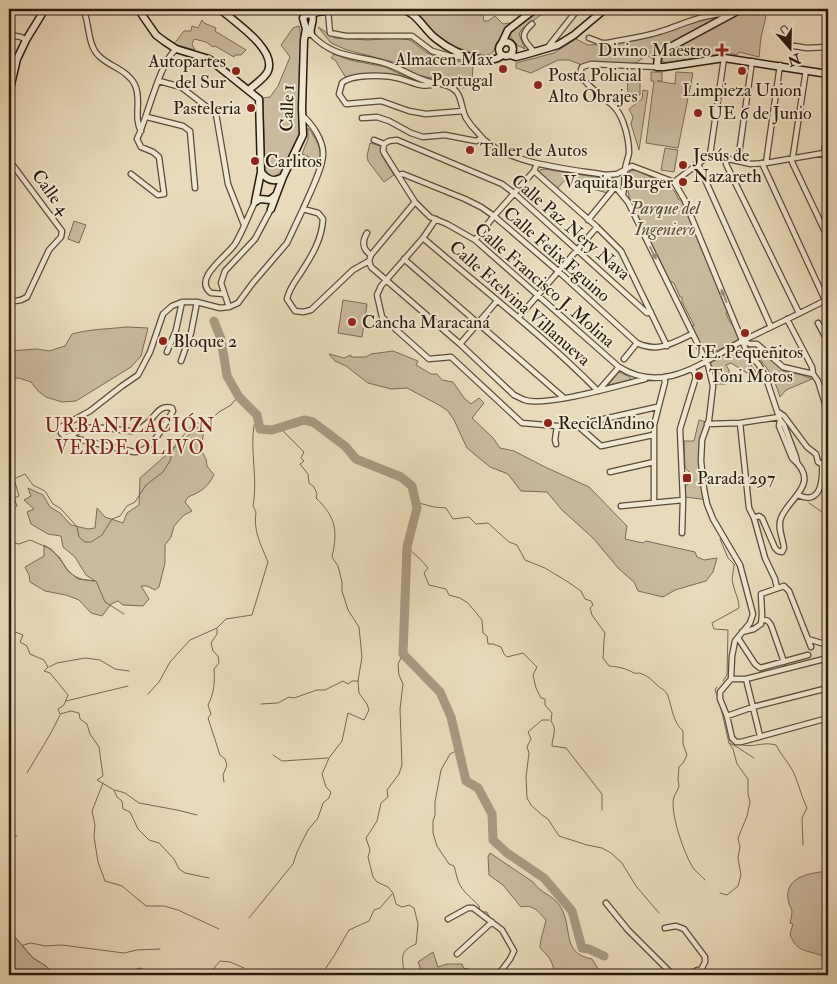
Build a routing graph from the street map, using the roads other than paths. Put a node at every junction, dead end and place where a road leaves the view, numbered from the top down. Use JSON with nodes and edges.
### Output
{"nodes":[{"id":1,"x":45,"y":9,"type":"edge"},
{"id":2,"x":83,"y":9,"type":"edge"},
{"id":3,"x":138,"y":9,"type":"edge"},
{"id":4,"x":220,"y":9,"type":"edge"},
{"id":5,"x":344,"y":9,"type":"edge"},
{"id":6,"x":399,"y":9,"type":"edge"},
{"id":7,"x":535,"y":9,"type":"edge"},
{"id":8,"x":578,"y":9,"type":"edge"},
{"id":9,"x":605,"y":9,"type":"edge"},
{"id":10,"x":741,"y":9,"type":"edge"},
{"id":11,"x":328,"y":11,"type":"junction"},
{"id":12,"x":730,"y":14,"type":"junction"},
{"id":13,"x":312,"y":15,"type":"junction"},
{"id":14,"x":312,"y":22,"type":"junction"},
{"id":15,"x":304,"y":23,"type":"junction"},
{"id":16,"x":532,"y":24,"type":"dead end"},
{"id":17,"x":510,"y":28,"type":"junction"},
{"id":18,"x":784,"y":29,"type":"dead end"},
{"id":19,"x":9,"y":35,"type":"edge"},
{"id":20,"x":306,"y":37,"type":"junction"},
{"id":21,"x":589,"y":38,"type":"dead end"},
{"id":22,"x":26,"y":40,"type":"junction"},
{"id":23,"x":511,"y":45,"type":"junction"},
{"id":24,"x":828,"y":47,"type":"edge"},
{"id":25,"x":176,"y":49,"type":"junction"},
{"id":26,"x":501,"y":50,"type":"junction"},
{"id":27,"x":545,"y":50,"type":"junction"},
{"id":28,"x":531,"y":53,"type":"junction"},
{"id":29,"x":464,"y":55,"type":"junction"},
{"id":30,"x":510,"y":55,"type":"junction"},
{"id":31,"x":724,"y":58,"type":"junction"},
{"id":32,"x":752,"y":61,"type":"junction"},
{"id":33,"x":780,"y":65,"type":"junction"},
{"id":34,"x":657,"y":66,"type":"junction"},
{"id":35,"x":806,"y":70,"type":"junction"},
{"id":36,"x":828,"y":74,"type":"edge"},
{"id":37,"x":159,"y":81,"type":"junction"},
{"id":38,"x":437,"y":84,"type":"junction"},
{"id":39,"x":249,"y":90,"type":"junction"},
{"id":40,"x":9,"y":93,"type":"edge"},
{"id":41,"x":463,"y":110,"type":"junction"},
{"id":42,"x":303,"y":116,"type":"junction"},
{"id":43,"x":146,"y":117,"type":"junction"},
{"id":44,"x":362,"y":118,"type":"dead end"},
{"id":45,"x":828,"y":124,"type":"edge"},
{"id":46,"x":141,"y":131,"type":"junction"},
{"id":47,"x":482,"y":138,"type":"junction"},
{"id":48,"x":374,"y":140,"type":"dead end"},
{"id":49,"x":384,"y":144,"type":"junction"},
{"id":50,"x":824,"y":154,"type":"junction"},
{"id":51,"x":710,"y":155,"type":"junction"},
{"id":52,"x":726,"y":159,"type":"junction"},
{"id":53,"x":792,"y":159,"type":"junction"},
{"id":54,"x":9,"y":160,"type":"edge"},
{"id":55,"x":738,"y":161,"type":"junction"},
{"id":56,"x":764,"y":163,"type":"junction"},
{"id":57,"x":537,"y":164,"type":"junction"},
{"id":58,"x":696,"y":164,"type":"junction"},
{"id":59,"x":13,"y":165,"type":"junction"},
{"id":60,"x":828,"y":165,"type":"edge"},
{"id":61,"x":9,"y":169,"type":"edge"},
{"id":62,"x":625,"y":170,"type":"junction"},
{"id":63,"x":534,"y":171,"type":"junction"},
{"id":64,"x":261,"y":172,"type":"junction"},
{"id":65,"x":131,"y":174,"type":"dead end"},
{"id":66,"x":398,"y":175,"type":"junction"},
{"id":67,"x":606,"y":175,"type":"junction"},
{"id":68,"x":283,"y":177,"type":"junction"},
{"id":69,"x":270,"y":180,"type":"junction"},
{"id":70,"x":674,"y":182,"type":"junction"},
{"id":71,"x":616,"y":187,"type":"junction"},
{"id":72,"x":196,"y":188,"type":"dead end"},
{"id":73,"x":258,"y":188,"type":"junction"},
{"id":74,"x":277,"y":193,"type":"junction"},
{"id":75,"x":514,"y":193,"type":"junction"},
{"id":76,"x":623,"y":194,"type":"junction"},
{"id":77,"x":265,"y":200,"type":"junction"},
{"id":78,"x":255,"y":202,"type":"junction"},
{"id":79,"x":415,"y":202,"type":"junction"},
{"id":80,"x":271,"y":209,"type":"junction"},
{"id":81,"x":302,"y":210,"type":"junction"},
{"id":82,"x":494,"y":216,"type":"junction"},
{"id":83,"x":436,"y":219,"type":"junction"},
{"id":84,"x":588,"y":220,"type":"junction"},
{"id":85,"x":9,"y":221,"type":"edge"},
{"id":86,"x":244,"y":225,"type":"junction"},
{"id":87,"x":597,"y":227,"type":"junction"},
{"id":88,"x":367,"y":233,"type":"dead end"},
{"id":89,"x":10,"y":235,"type":"edge"},
{"id":90,"x":423,"y":238,"type":"junction"},
{"id":91,"x":828,"y":238,"type":"edge"},
{"id":92,"x":475,"y":240,"type":"junction"},
{"id":93,"x":576,"y":249,"type":"junction"},
{"id":94,"x":371,"y":255,"type":"junction"},
{"id":95,"x":404,"y":258,"type":"junction"},
{"id":96,"x":369,"y":261,"type":"junction"},
{"id":97,"x":558,"y":271,"type":"junction"},
{"id":98,"x":386,"y":280,"type":"junction"},
{"id":99,"x":224,"y":294,"type":"junction"},
{"id":100,"x":538,"y":295,"type":"junction"},
{"id":101,"x":827,"y":300,"type":"edge"},
{"id":102,"x":497,"y":301,"type":"junction"},
{"id":103,"x":9,"y":302,"type":"edge"},
{"id":104,"x":182,"y":302,"type":"junction"},
{"id":105,"x":197,"y":302,"type":"junction"},
{"id":106,"x":229,"y":307,"type":"junction"},
{"id":107,"x":651,"y":312,"type":"junction"},
{"id":108,"x":799,"y":313,"type":"junction"},
{"id":109,"x":518,"y":318,"type":"junction"},
{"id":110,"x":787,"y":319,"type":"junction"},
{"id":111,"x":478,"y":322,"type":"junction"},
{"id":112,"x":818,"y":323,"type":"dead end"},
{"id":113,"x":770,"y":327,"type":"junction"},
{"id":114,"x":692,"y":334,"type":"junction"},
{"id":115,"x":743,"y":341,"type":"junction"},
{"id":116,"x":828,"y":342,"type":"edge"},
{"id":117,"x":637,"y":343,"type":"junction"},
{"id":118,"x":460,"y":344,"type":"junction"},
{"id":119,"x":667,"y":346,"type":"junction"},
{"id":120,"x":167,"y":352,"type":"dead end"},
{"id":121,"x":624,"y":359,"type":"dead end"},
{"id":122,"x":180,"y":361,"type":"dead end"},
{"id":123,"x":705,"y":361,"type":"junction"},
{"id":124,"x":619,"y":368,"type":"junction"},
{"id":125,"x":693,"y":369,"type":"junction"},
{"id":126,"x":813,"y":374,"type":"junction"},
{"id":127,"x":664,"y":377,"type":"junction"},
{"id":128,"x":648,"y":378,"type":"junction"},
{"id":129,"x":598,"y":391,"type":"junction"},
{"id":130,"x":564,"y":398,"type":"junction"},
{"id":131,"x":658,"y":407,"type":"junction"},
{"id":132,"x":828,"y":413,"type":"edge"},
{"id":133,"x":779,"y":416,"type":"junction"},
{"id":134,"x":707,"y":424,"type":"junction"},
{"id":135,"x":740,"y":424,"type":"junction"},
{"id":136,"x":577,"y":425,"type":"junction"},
{"id":137,"x":557,"y":426,"type":"junction"},
{"id":138,"x":653,"y":435,"type":"junction"},
{"id":139,"x":71,"y":436,"type":"junction"},
{"id":140,"x":556,"y":444,"type":"dead end"},
{"id":141,"x":828,"y":457,"type":"edge"},
{"id":142,"x":654,"y":462,"type":"junction"},
{"id":143,"x":822,"y":464,"type":"junction"},
{"id":144,"x":610,"y":472,"type":"dead end"},
{"id":145,"x":798,"y":495,"type":"junction"},
{"id":146,"x":683,"y":500,"type":"junction"},
{"id":147,"x":654,"y":502,"type":"junction"},
{"id":148,"x":621,"y":506,"type":"dead end"},
{"id":149,"x":754,"y":518,"type":"junction"},
{"id":150,"x":682,"y":533,"type":"dead end"},
{"id":151,"x":777,"y":588,"type":"junction"},
{"id":152,"x":762,"y":619,"type":"junction"},
{"id":153,"x":742,"y":632,"type":"junction"},
{"id":154,"x":738,"y":638,"type":"junction"},
{"id":155,"x":808,"y":639,"type":"junction"},
{"id":156,"x":828,"y":645,"type":"edge"},
{"id":157,"x":810,"y":647,"type":"dead end"},
{"id":158,"x":808,"y":655,"type":"dead end"},
{"id":159,"x":828,"y":658,"type":"edge"},
{"id":160,"x":784,"y":662,"type":"junction"},
{"id":161,"x":731,"y":679,"type":"junction"},
{"id":162,"x":746,"y":679,"type":"junction"},
{"id":163,"x":828,"y":688,"type":"edge"},
{"id":164,"x":753,"y":707,"type":"junction"},
{"id":165,"x":727,"y":716,"type":"junction"},
{"id":166,"x":828,"y":718,"type":"edge"},
{"id":167,"x":760,"y":736,"type":"junction"},
{"id":168,"x":606,"y":903,"type":"dead end"},
{"id":169,"x":448,"y":918,"type":"dead end"},
{"id":170,"x":492,"y":922,"type":"junction"},
{"id":171,"x":665,"y":928,"type":"dead end"},
{"id":172,"x":457,"y":954,"type":"dead end"},
{"id":173,"x":701,"y":970,"type":"junction"},
{"id":174,"x":498,"y":975,"type":"edge"},
{"id":175,"x":673,"y":975,"type":"edge"},
{"id":176,"x":690,"y":975,"type":"edge"},
{"id":177,"x":707,"y":975,"type":"edge"}],
"edges":[{"from":1,"to":22,"type":"main road"},
{"from":2,"to":46,"type":"street"},
{"from":3,"to":25,"type":"main road"},
{"from":4,"to":39,"type":"main road"},
{"from":5,"to":11,"type":"main road"},
{"from":6,"to":29,"type":"main road"},
{"from":7,"to":17,"type":"main road"},
{"from":8,"to":27,"type":"street"},
{"from":9,"to":27,"type":"main road"},
{"from":10,"to":12,"type":"main road"},
{"from":11,"to":13,"type":"main road"},
{"from":11,"to":29,"type":"street"},
{"from":12,"to":21,"type":"street"},
{"from":12,"to":34,"type":"main road"},
{"from":13,"to":14,"type":"main road"},
{"from":13,"to":15,"type":"main road"},
{"from":14,"to":15,"type":"main road"},
{"from":14,"to":20,"type":"main road"},
{"from":15,"to":20,"type":"main road"},
{"from":16,"to":28,"type":"street"},
{"from":17,"to":23,"type":"main road"},
{"from":17,"to":26,"type":"main road"},
{"from":18,"to":24,"type":"street"},
{"from":19,"to":22,"type":"street"},
{"from":20,"to":38,"type":"street"},
{"from":20,"to":42,"type":"main road","name":"Calle 1"},
{"from":22,"to":40,"type":"main road"},
{"from":23,"to":26,"type":"main road"},
{"from":23,"to":28,"type":"main road"},
{"from":23,"to":30,"type":"main road"},
{"from":25,"to":37,"type":"street"},
{"from":25,"to":39,"type":"main road"},
{"from":26,"to":29,"type":"main road"},
{"from":26,"to":30,"type":"main road"},
{"from":27,"to":28,"type":"main road"},
{"from":28,"to":30,"type":"main road"},
{"from":31,"to":32,"type":"main road"},
{"from":31,"to":34,"type":"main road"},
{"from":31,"to":51,"type":"street"},
{"from":32,"to":33,"type":"main road"},
{"from":32,"to":55,"type":"street"},
{"from":33,"to":35,"type":"main road"},
{"from":33,"to":56,"type":"street"},
{"from":34,"to":62,"type":"street"},
{"from":35,"to":36,"type":"main road"},
{"from":35,"to":53,"type":"street"},
{"from":37,"to":43,"type":"street"},
{"from":37,"to":86,"type":"street"},
{"from":38,"to":41,"type":"street"},
{"from":38,"to":41,"type":"street"},
{"from":39,"to":64,"type":"main road"},
{"from":41,"to":47,"type":"street"},
{"from":42,"to":68,"type":"main road","name":"Calle 1"},
{"from":42,"to":81,"type":"street"},
{"from":43,"to":46,"type":"street"},
{"from":43,"to":72,"type":"street"},
{"from":44,"to":47,"type":"street"},
{"from":45,"to":50,"type":"street"},
{"from":46,"to":65,"type":"street"},
{"from":47,"to":57,"type":"street"},
{"from":48,"to":49,"type":"street"},
{"from":49,"to":66,"type":"street","name":"Calle Francisco J. Molina"},
{"from":49,"to":75,"type":"street","name":"Calle Paz Nery Nava"},
{"from":50,"to":53,"type":"street"},
{"from":50,"to":60,"type":"street"},
{"from":51,"to":52,"type":"street"},
{"from":51,"to":58,"type":"street"},
{"from":52,"to":55,"type":"street"},
{"from":52,"to":108,"type":"street"},
{"from":53,"to":56,"type":"street"},
{"from":53,"to":91,"type":"street"},
{"from":54,"to":59,"type":"street","name":"Calle 4"},
{"from":55,"to":56,"type":"street"},
{"from":56,"to":101,"type":"street"},
{"from":57,"to":63,"type":"street"},
{"from":57,"to":67,"type":"street"},
{"from":58,"to":70,"type":"street"},
{"from":58,"to":113,"type":"street"},
{"from":59,"to":61,"type":"street","name":"Calle 4"},
{"from":59,"to":103,"type":"street","name":"Calle 4"},
{"from":62,"to":67,"type":"street"},
{"from":62,"to":70,"type":"street"},
{"from":62,"to":76,"type":"street"},
{"from":63,"to":75,"type":"street"},
{"from":63,"to":84,"type":"street"},
{"from":64,"to":69,"type":"main road"},
{"from":64,"to":73,"type":"main road"},
{"from":66,"to":79,"type":"street","name":"Calle Francisco J. Molina"},
{"from":66,"to":82,"type":"street","name":"Calle Felix Eguino"},
{"from":67,"to":71,"type":"street"},
{"from":68,"to":69,"type":"main road"},
{"from":68,"to":74,"type":"main road","name":"Calle 1"},
{"from":69,"to":73,"type":"main road"},
{"from":69,"to":74,"type":"main road"},
{"from":115,"to":70,"type":"street","one_way":true},
{"from":71,"to":76,"type":"street"},
{"from":71,"to":84,"type":"street"},
{"from":73,"to":77,"type":"main road"},
{"from":73,"to":78,"type":"main road"},
{"from":74,"to":77,"type":"main road"},
{"from":74,"to":80,"type":"main road","name":"Calle 1"},
{"from":75,"to":82,"type":"street"},
{"from":75,"to":93,"type":"street","name":"Calle Paz Nery Nava"},
{"from":76,"to":114,"type":"street","one_way":true},
{"from":77,"to":78,"type":"main road"},
{"from":77,"to":80,"type":"main road"},
{"from":78,"to":86,"type":"street"},
{"from":79,"to":83,"type":"street","name":"Calle Francisco J. Molina"},
{"from":79,"to":94,"type":"street"},
{"from":80,"to":99,"type":"street"},
{"from":81,"to":96,"type":"street"},
{"from":81,"to":106,"type":"street"},
{"from":82,"to":92,"type":"street"},
{"from":82,"to":97,"type":"street","name":"Calle Felix Eguino"},
{"from":83,"to":90,"type":"street"},
{"from":83,"to":92,"type":"street","name":"Calle Francisco J. Molina"},
{"from":84,"to":87,"type":"street"},
{"from":85,"to":89,"type":"street"},
{"from":86,"to":99,"type":"street"},
{"from":87,"to":93,"type":"street"},
{"from":87,"to":107,"type":"street"},
{"from":88,"to":94,"type":"street"},
{"from":90,"to":95,"type":"street"},
{"from":90,"to":102,"type":"street","name":"Calle Etelvina Villanueva"},
{"from":92,"to":100,"type":"street","name":"Calle Francisco J. Molina"},
{"from":93,"to":97,"type":"street"},
{"from":93,"to":107,"type":"street","name":"Calle Paz Nery Nava"},
{"from":94,"to":96,"type":"street"},
{"from":95,"to":98,"type":"street"},
{"from":95,"to":111,"type":"street"},
{"from":96,"to":98,"type":"street"},
{"from":97,"to":100,"type":"street"},
{"from":97,"to":117,"type":"street","name":"Calle Felix Eguino"},
{"from":98,"to":118,"type":"street"},
{"from":98,"to":137,"type":"street"},
{"from":99,"to":106,"type":"street"},
{"from":100,"to":109,"type":"street"},
{"from":100,"to":124,"type":"street","name":"Calle Francisco J. Molina"},
{"from":101,"to":108,"type":"street","name":"Calle Francisco J. Molina"},
{"from":102,"to":109,"type":"street","name":"Calle Etelvina Villanueva"},
{"from":102,"to":111,"type":"street"},
{"from":104,"to":105,"type":"street"},
{"from":104,"to":120,"type":"street"},
{"from":104,"to":139,"type":"street"},
{"from":105,"to":106,"type":"street"},
{"from":105,"to":122,"type":"street"},
{"from":107,"to":119,"type":"street"},
{"from":108,"to":110,"type":"street","name":"Calle Francisco J. Molina"},
{"from":109,"to":129,"type":"street","name":"Calle Etelvina Villanueva"},
{"from":110,"to":113,"type":"street","name":"Calle Francisco J. Molina"},
{"from":110,"to":126,"type":"street"},
{"from":111,"to":118,"type":"street"},
{"from":111,"to":130,"type":"street"},
{"from":112,"to":116,"type":"street"},
{"from":113,"to":115,"type":"street","name":"Calle Francisco J. Molina"},
{"from":114,"to":119,"type":"street"},
{"from":114,"to":123,"type":"street"},
{"from":115,"to":123,"type":"street","name":"Calle Francisco J. Molina"},
{"from":115,"to":126,"type":"street"},
{"from":115,"to":133,"type":"street"},
{"from":117,"to":119,"type":"street"},
{"from":117,"to":121,"type":"street"},
{"from":118,"to":130,"type":"street"},
{"from":123,"to":125,"type":"street","name":"Calle Francisco J. Molina"},
{"from":123,"to":134,"type":"street"},
{"from":124,"to":128,"type":"street","name":"Calle Francisco J. Molina"},
{"from":124,"to":129,"type":"street"},
{"from":125,"to":127,"type":"street","name":"Calle Francisco J. Molina"},
{"from":125,"to":146,"type":"street"},
{"from":126,"to":132,"type":"street"},
{"from":127,"to":128,"type":"street","name":"Calle Francisco J. Molina"},
{"from":127,"to":131,"type":"street"},
{"from":128,"to":129,"type":"street"},
{"from":129,"to":130,"type":"street"},
{"from":131,"to":136,"type":"street"},
{"from":131,"to":138,"type":"street"},
{"from":133,"to":135,"type":"street"},
{"from":133,"to":143,"type":"street"},
{"from":133,"to":145,"type":"street"},
{"from":134,"to":135,"type":"street"},
{"from":134,"to":153,"type":"street"},
{"from":135,"to":149,"type":"street"},
{"from":136,"to":137,"type":"street"},
{"from":136,"to":138,"type":"street"},
{"from":137,"to":140,"type":"street"},
{"from":138,"to":142,"type":"street"},
{"from":139,"to":139,"type":"street"},
{"from":141,"to":143,"type":"street"},
{"from":142,"to":144,"type":"street"},
{"from":142,"to":147,"type":"street"},
{"from":143,"to":145,"type":"street"},
{"from":145,"to":149,"type":"street"},
{"from":146,"to":147,"type":"street"},
{"from":146,"to":150,"type":"street"},
{"from":147,"to":148,"type":"street"},
{"from":149,"to":151,"type":"street"},
{"from":151,"to":152,"type":"street"},
{"from":151,"to":155,"type":"street"},
{"from":152,"to":153,"type":"street"},
{"from":152,"to":160,"type":"street"},
{"from":153,"to":154,"type":"street"},
{"from":154,"to":160,"type":"street"},
{"from":154,"to":161,"type":"street"},
{"from":155,"to":156,"type":"street"},
{"from":155,"to":157,"type":"street"},
{"from":158,"to":160,"type":"street"},
{"from":159,"to":162,"type":"street"},
{"from":161,"to":162,"type":"street"},
{"from":161,"to":165,"type":"street"},
{"from":162,"to":164,"type":"street"},
{"from":163,"to":164,"type":"street"},
{"from":164,"to":165,"type":"street"},
{"from":164,"to":167,"type":"street"},
{"from":165,"to":167,"type":"street"},
{"from":166,"to":167,"type":"street"},
{"from":168,"to":175,"type":"street"},
{"from":169,"to":170,"type":"street"},
{"from":170,"to":172,"type":"street"},
{"from":170,"to":174,"type":"street"},
{"from":171,"to":173,"type":"street"},
{"from":173,"to":176,"type":"street"},
{"from":173,"to":177,"type":"street"}]}
